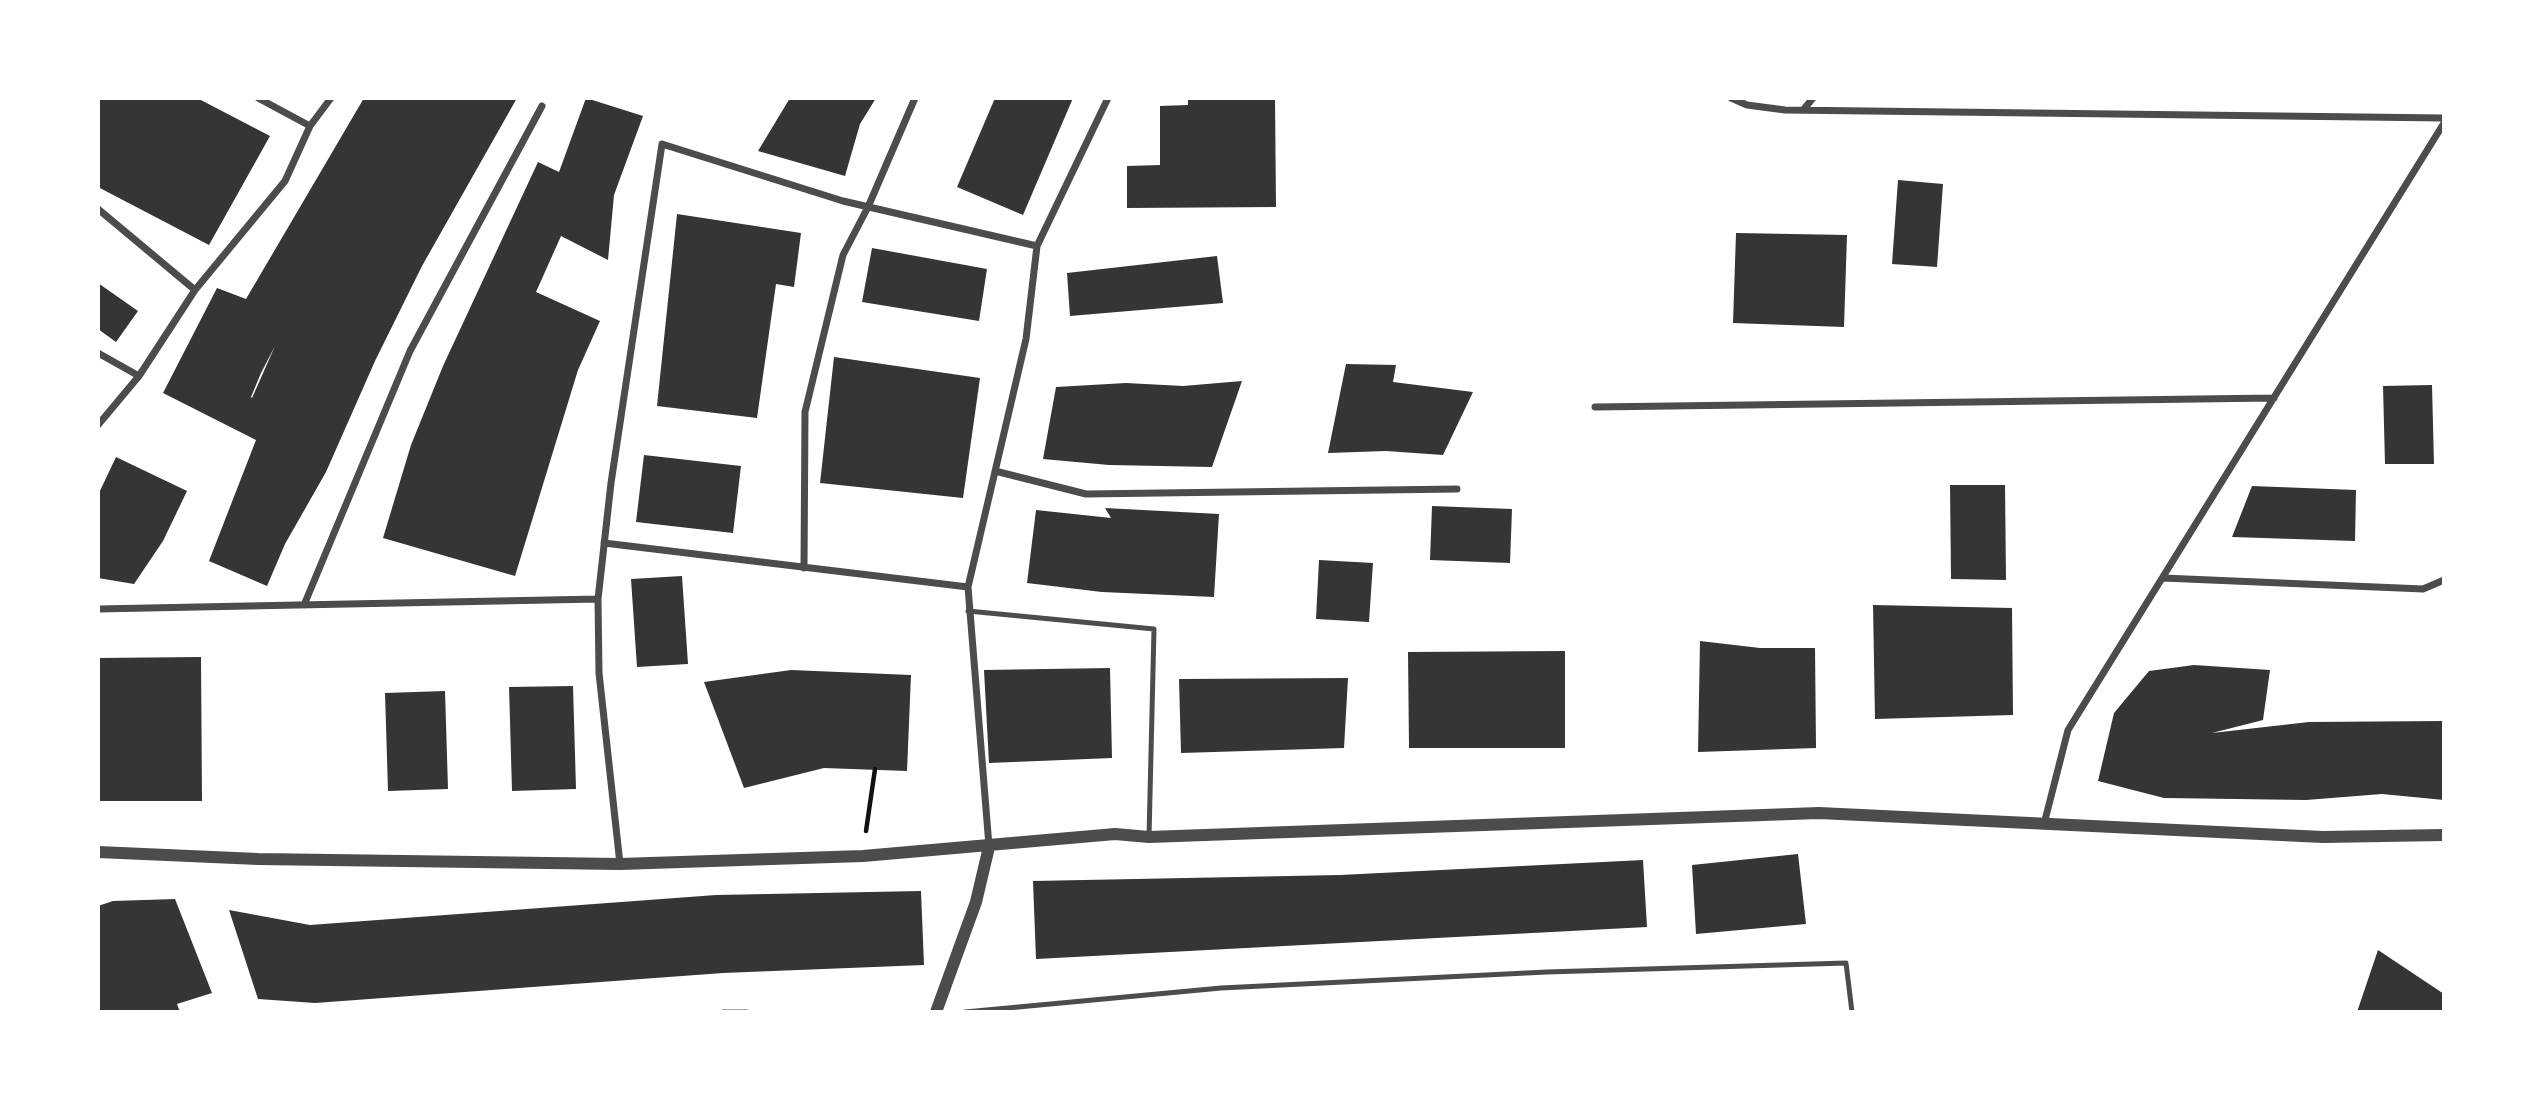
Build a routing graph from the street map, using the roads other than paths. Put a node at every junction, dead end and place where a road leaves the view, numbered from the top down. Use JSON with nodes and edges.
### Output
{"nodes":[{"id":1,"x":258,"y":98,"type":"edge"},
{"id":2,"x":331,"y":98,"type":"edge"},
{"id":3,"x":915,"y":98,"type":"edge"},
{"id":4,"x":1108,"y":98,"type":"edge"},
{"id":5,"x":1731,"y":98,"type":"edge"},
{"id":6,"x":1813,"y":98,"type":"edge"},
{"id":7,"x":542,"y":106,"type":"dead end"},
{"id":8,"x":1804,"y":109,"type":"junction"},
{"id":9,"x":2444,"y":121,"type":"edge"},
{"id":10,"x":310,"y":126,"type":"junction"},
{"id":11,"x":868,"y":206,"type":"junction"},
{"id":12,"x":98,"y":209,"type":"edge"},
{"id":13,"x":1037,"y":246,"type":"junction"},
{"id":14,"x":195,"y":290,"type":"junction"},
{"id":15,"x":98,"y":353,"type":"edge"},
{"id":16,"x":139,"y":376,"type":"junction"},
{"id":17,"x":2274,"y":398,"type":"junction"},
{"id":18,"x":1595,"y":407,"type":"dead end"},
{"id":19,"x":98,"y":425,"type":"edge"},
{"id":20,"x":995,"y":471,"type":"junction"},
{"id":21,"x":1457,"y":489,"type":"dead end"},
{"id":22,"x":604,"y":543,"type":"junction"},
{"id":23,"x":804,"y":568,"type":"junction"},
{"id":24,"x":2163,"y":578,"type":"junction"},
{"id":25,"x":2444,"y":580,"type":"edge"},
{"id":26,"x":968,"y":587,"type":"junction"},
{"id":27,"x":598,"y":599,"type":"junction"},
{"id":28,"x":304,"y":605,"type":"junction"},
{"id":29,"x":98,"y":609,"type":"edge"},
{"id":30,"x":968,"y":611,"type":"junction"},
{"id":31,"x":2044,"y":824,"type":"junction"},
{"id":32,"x":2444,"y":835,"type":"edge"},
{"id":33,"x":1149,"y":836,"type":"junction"},
{"id":34,"x":989,"y":847,"type":"junction"},
{"id":35,"x":98,"y":852,"type":"edge"},
{"id":36,"x":620,"y":864,"type":"junction"},
{"id":37,"x":723,"y":1012,"type":"edge"},
{"id":38,"x":747,"y":1012,"type":"edge"},
{"id":39,"x":936,"y":1012,"type":"edge"},
{"id":40,"x":965,"y":1012,"type":"edge"},
{"id":41,"x":1852,"y":1012,"type":"edge"}],
"edges":[{"from":1,"to":10,"type":"street"},
{"from":2,"to":10,"type":"street"},
{"from":3,"to":11,"type":"street"},
{"from":4,"to":13,"type":"street"},
{"from":5,"to":8,"type":"street"},
{"from":6,"to":8,"type":"street"},
{"from":7,"to":28,"type":"street"},
{"from":8,"to":9,"type":"street"},
{"from":9,"to":17,"type":"street"},
{"from":10,"to":14,"type":"street"},
{"from":11,"to":13,"type":"street"},
{"from":11,"to":22,"type":"street"},
{"from":11,"to":23,"type":"street"},
{"from":12,"to":14,"type":"street"},
{"from":13,"to":20,"type":"street"},
{"from":14,"to":16,"type":"street"},
{"from":15,"to":16,"type":"street"},
{"from":16,"to":19,"type":"street"},
{"from":17,"to":18,"type":"street"},
{"from":17,"to":24,"type":"street"},
{"from":20,"to":21,"type":"street"},
{"from":20,"to":26,"type":"street"},
{"from":22,"to":23,"type":"street"},
{"from":22,"to":27,"type":"street"},
{"from":23,"to":26,"type":"street"},
{"from":24,"to":25,"type":"street"},
{"from":24,"to":31,"type":"street"},
{"from":26,"to":30,"type":"street"},
{"from":27,"to":28,"type":"street"},
{"from":27,"to":36,"type":"street"},
{"from":28,"to":29,"type":"street"},
{"from":30,"to":33,"type":"lane"},
{"from":30,"to":34,"type":"street"},
{"from":31,"to":32,"type":"street"},
{"from":31,"to":33,"type":"street"},
{"from":33,"to":34,"type":"street"},
{"from":34,"to":36,"type":"street"},
{"from":34,"to":39,"type":"street"},
{"from":35,"to":36,"type":"street"},
{"from":37,"to":38,"type":"lane"},
{"from":40,"to":41,"type":"lane"}]}
